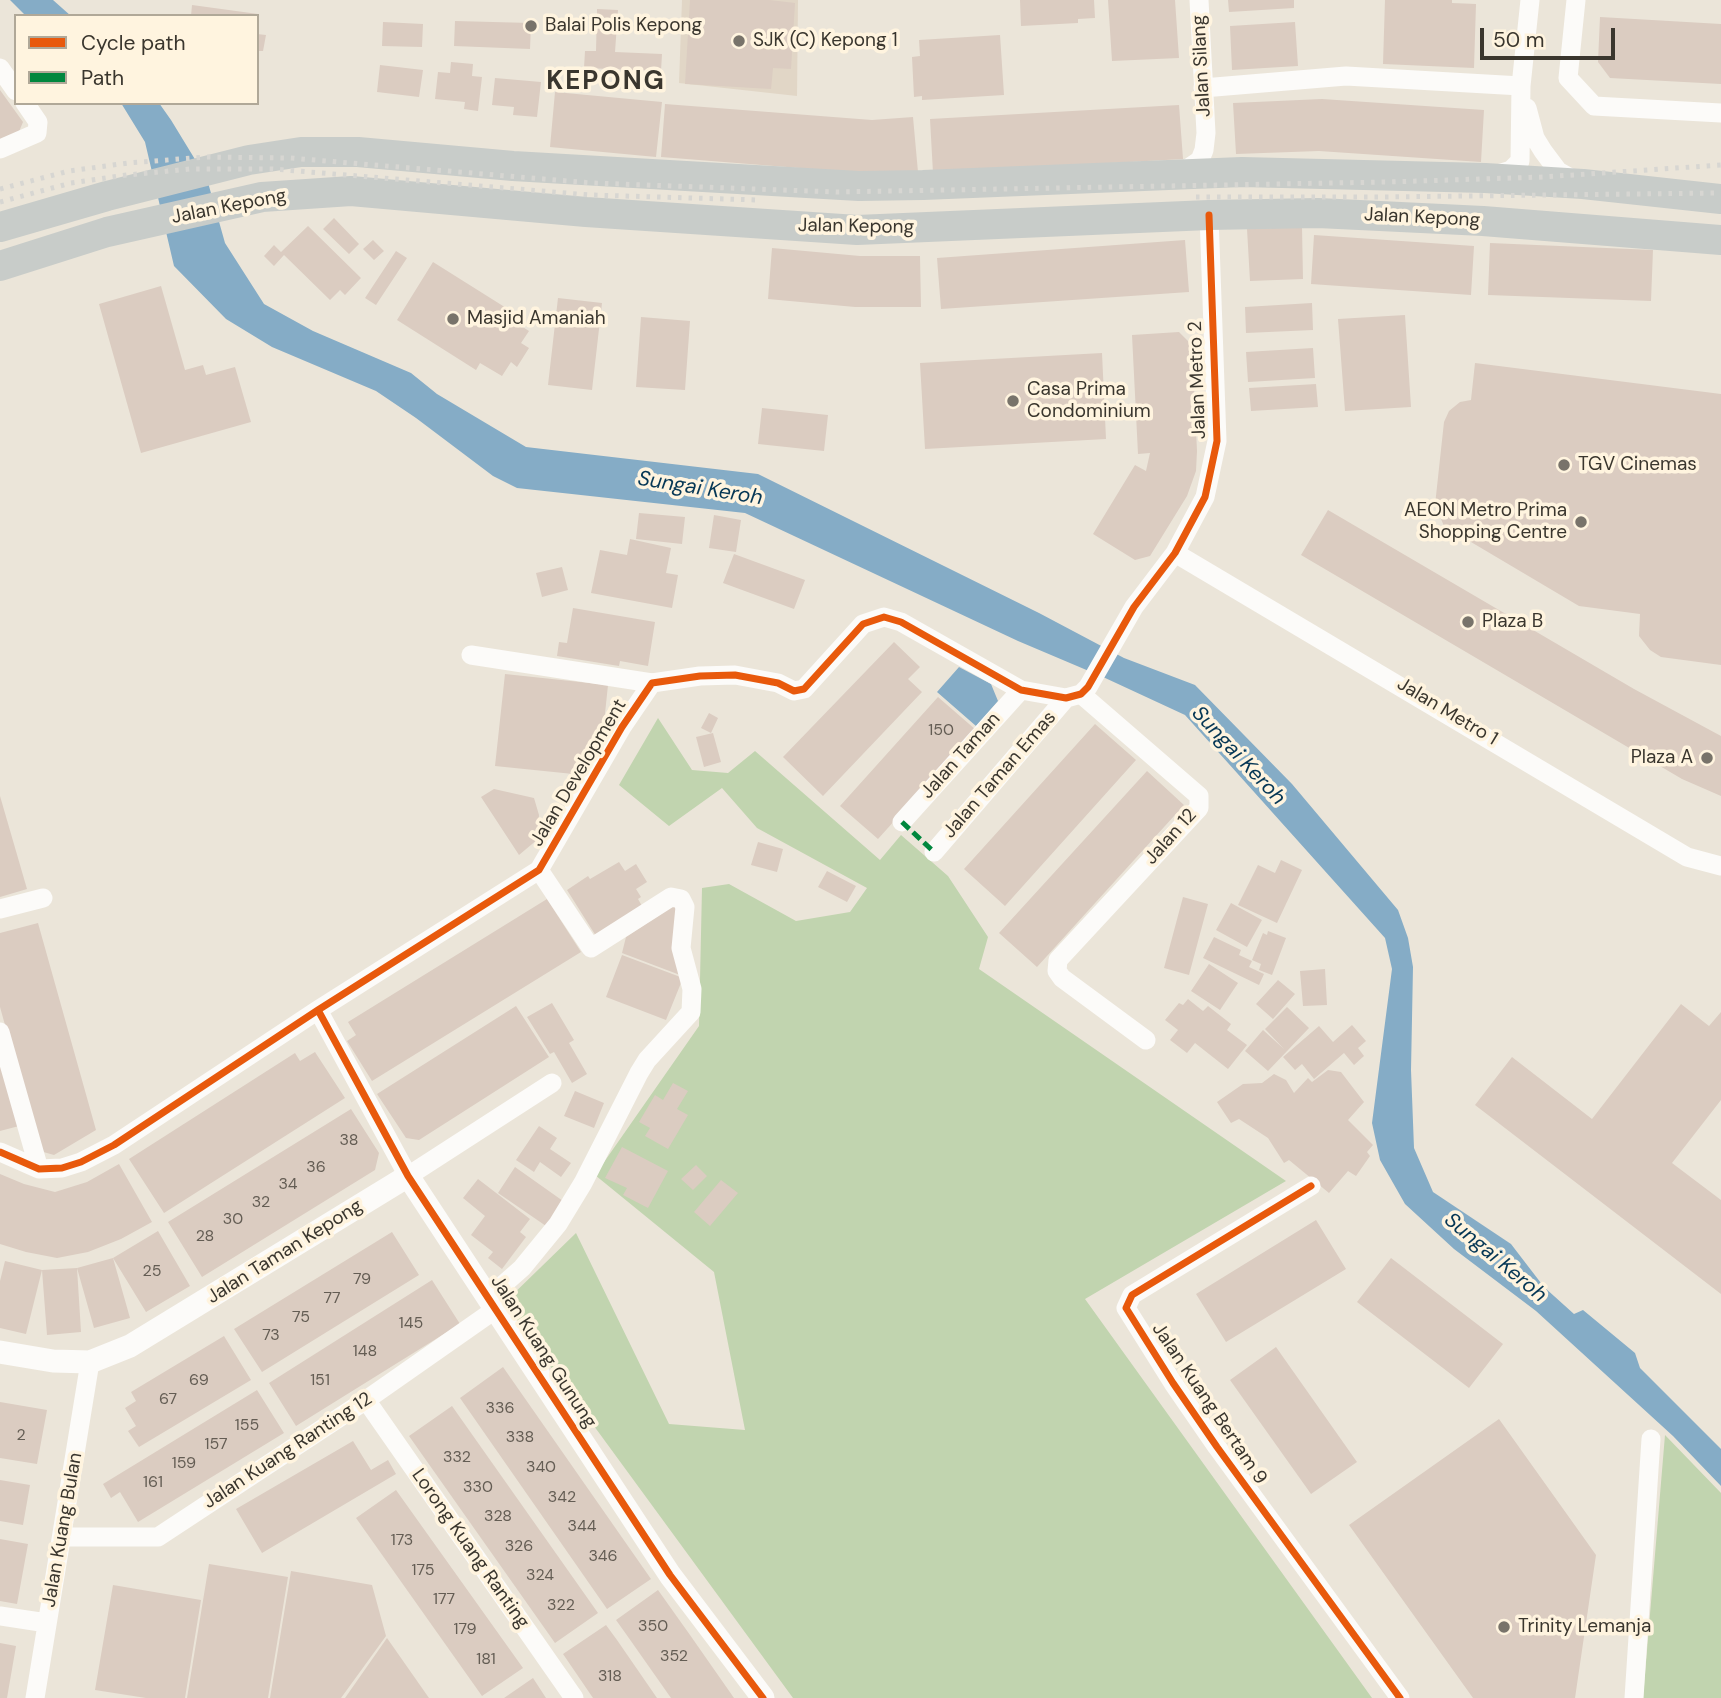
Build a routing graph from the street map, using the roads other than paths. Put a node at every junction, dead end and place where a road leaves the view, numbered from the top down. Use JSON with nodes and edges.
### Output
{"nodes":[{"id":1,"x":1199,"y":0,"type":"edge"},
{"id":2,"x":1530,"y":0,"type":"edge"},
{"id":3,"x":1576,"y":0,"type":"edge"},
{"id":4,"x":0,"y":68,"type":"edge"},
{"id":5,"x":1521,"y":86,"type":"junction"},
{"id":6,"x":14,"y":87,"type":"edge"},
{"id":7,"x":1203,"y":88,"type":"junction"},
{"id":8,"x":26,"y":105,"type":"edge"},
{"id":9,"x":1721,"y":113,"type":"edge"},
{"id":10,"x":1206,"y":133,"type":"junction"},
{"id":11,"x":0,"y":149,"type":"edge"},
{"id":12,"x":1242,"y":172,"type":"junction"},
{"id":13,"x":1174,"y":176,"type":"junction"},
{"id":14,"x":1485,"y":178,"type":"junction"},
{"id":15,"x":1583,"y":184,"type":"junction"},
{"id":16,"x":1721,"y":199,"type":"edge"},
{"id":17,"x":1209,"y":215,"type":"junction"},
{"id":18,"x":0,"y":227,"type":"edge"},
{"id":19,"x":1721,"y":240,"type":"edge"},
{"id":20,"x":0,"y":267,"type":"edge"},
{"id":21,"x":1175,"y":553,"type":"junction"},
{"id":22,"x":1134,"y":607,"type":"joint"},
{"id":23,"x":471,"y":655,"type":"dead end"},
{"id":24,"x":652,"y":683,"type":"junction"},
{"id":25,"x":1021,"y":690,"type":"junction"},
{"id":26,"x":1079,"y":693,"type":"junction"},
{"id":27,"x":902,"y":822,"type":"dead end"},
{"id":28,"x":934,"y":852,"type":"dead end"},
{"id":29,"x":1721,"y":866,"type":"edge"},
{"id":30,"x":539,"y":870,"type":"junction"},
{"id":31,"x":43,"y":898,"type":"dead end"},
{"id":32,"x":0,"y":909,"type":"edge"},
{"id":33,"x":318,"y":1010,"type":"junction"},
{"id":34,"x":0,"y":1032,"type":"edge"},
{"id":35,"x":1146,"y":1041,"type":"dead end"},
{"id":36,"x":552,"y":1083,"type":"dead end"},
{"id":37,"x":0,"y":1152,"type":"edge"},
{"id":38,"x":39,"y":1169,"type":"junction"},
{"id":39,"x":408,"y":1176,"type":"junction"},
{"id":40,"x":1311,"y":1186,"type":"dead end"},
{"id":41,"x":492,"y":1303,"type":"junction"},
{"id":42,"x":0,"y":1352,"type":"edge"},
{"id":43,"x":90,"y":1362,"type":"junction"},
{"id":44,"x":366,"y":1401,"type":"junction"},
{"id":45,"x":1651,"y":1439,"type":"dead end"},
{"id":46,"x":62,"y":1537,"type":"junction"},
{"id":47,"x":0,"y":1616,"type":"edge"},
{"id":48,"x":47,"y":1623,"type":"junction"},
{"id":49,"x":35,"y":1698,"type":"edge"},
{"id":50,"x":574,"y":1698,"type":"edge"},
{"id":51,"x":763,"y":1698,"type":"edge"},
{"id":52,"x":1400,"y":1698,"type":"edge"},
{"id":53,"x":1634,"y":1698,"type":"edge"}],
"edges":[{"from":1,"to":7,"type":"street","name":"Jalan Silang"},
{"from":2,"to":5,"type":"street"},
{"from":3,"to":9,"type":"street"},
{"from":4,"to":6,"type":"street"},
{"from":5,"to":7,"type":"street"},
{"from":5,"to":14,"type":"street"},
{"from":5,"to":15,"type":"street"},
{"from":7,"to":10,"type":"street","name":"Jalan Silang"},
{"from":8,"to":11,"type":"street"},
{"from":10,"to":12,"type":"street","name":"Jalan Silang"},
{"from":10,"to":13,"type":"street","name":"Jalan Silang"},
{"from":12,"to":13,"type":"main road","name":"Jalan Kepong"},
{"from":12,"to":14,"type":"main road","name":"Jalan Kepong"},
{"from":13,"to":18,"type":"main road","name":"Jalan Kepong"},
{"from":14,"to":15,"type":"main road","name":"Jalan Kepong"},
{"from":15,"to":16,"type":"main road","name":"Jalan Kepong"},
{"from":17,"to":19,"type":"main road","name":"Jalan Kepong"},
{"from":17,"to":20,"type":"main road","name":"Jalan Kepong"},
{"from":17,"to":21,"type":"street","name":"Jalan Metro 2"},
{"from":21,"to":22,"type":"street","name":"Jalan Metro 2"},
{"from":21,"to":29,"type":"street","name":"Jalan Metro 1"},
{"from":22,"to":26,"type":"street","name":"Jalan Taman Emas"},
{"from":23,"to":24,"type":"street"},
{"from":24,"to":25,"type":"street"},
{"from":24,"to":30,"type":"street","name":"Jalan Development"},
{"from":25,"to":26,"type":"street"},
{"from":25,"to":27,"type":"street","name":"Jalan Taman"},
{"from":26,"to":28,"type":"street","name":"Jalan Taman Emas"},
{"from":26,"to":35,"type":"street","name":"Jalan 12"},
{"from":30,"to":33,"type":"street","name":"Jalan Development"},
{"from":30,"to":41,"type":"street","name":"Jalan Kuang Ranting 12"},
{"from":31,"to":32,"type":"street"},
{"from":33,"to":38,"type":"street","name":"Jalan Development"},
{"from":33,"to":39,"type":"street","name":"Jalan Kuang Gunung"},
{"from":34,"to":38,"type":"street"},
{"from":36,"to":39,"type":"street","name":"Jalan Taman Kepong"},
{"from":37,"to":38,"type":"street"},
{"from":39,"to":41,"type":"street","name":"Jalan Kuang Gunung"},
{"from":39,"to":43,"type":"street","name":"Jalan Taman Kepong"},
{"from":40,"to":52,"type":"street","name":"Jalan Kuang Bertam 9"},
{"from":41,"to":44,"type":"street","name":"Jalan Kuang Ranting 12"},
{"from":41,"to":51,"type":"street","name":"Jalan Kuang Gunung"},
{"from":42,"to":43,"type":"street","name":"Jalan Taman Kepong"},
{"from":43,"to":46,"type":"street","name":"Jalan Kuang Bulan"},
{"from":44,"to":46,"type":"street","name":"Jalan Kuang Ranting 12"},
{"from":44,"to":50,"type":"street","name":"Lorong Kuang Ranting"},
{"from":45,"to":53,"type":"street"},
{"from":46,"to":48,"type":"street","name":"Jalan Kuang Bulan"},
{"from":47,"to":48,"type":"street"},
{"from":48,"to":49,"type":"street","name":"Jalan Kuang Bulan"}]}
